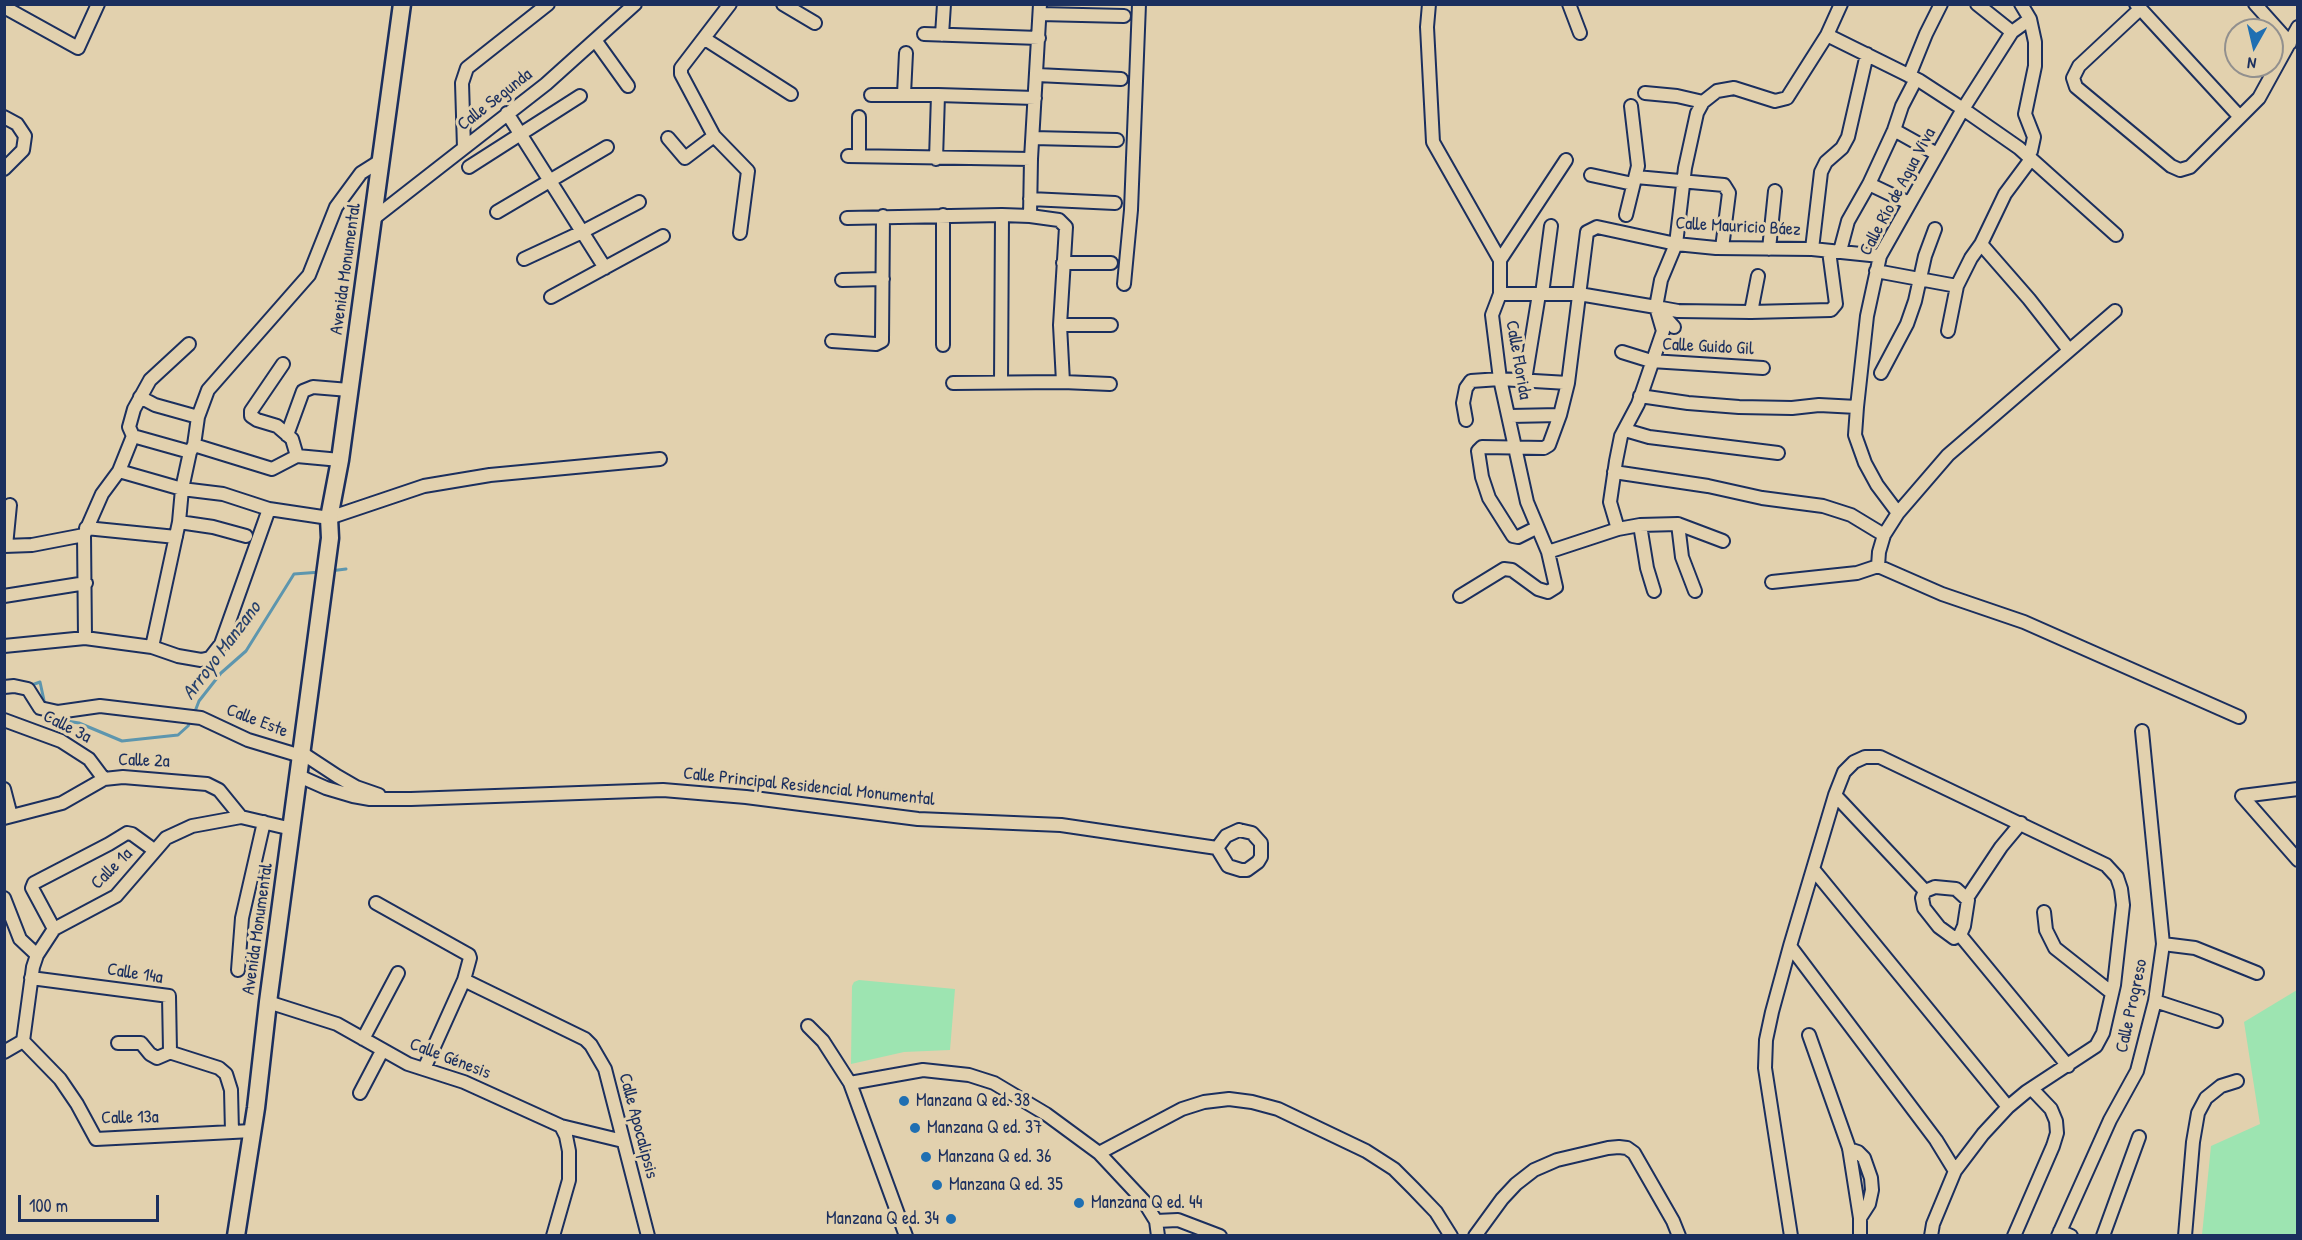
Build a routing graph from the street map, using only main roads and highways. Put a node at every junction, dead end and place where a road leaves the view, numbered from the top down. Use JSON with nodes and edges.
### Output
{"nodes":[{"id":1,"x":402,"y":4,"type":"edge"},
{"id":2,"x":236,"y":1236,"type":"edge"}],
"edges":[{"from":1,"to":2,"type":"main road","name":"Avenida Monumental"}]}
